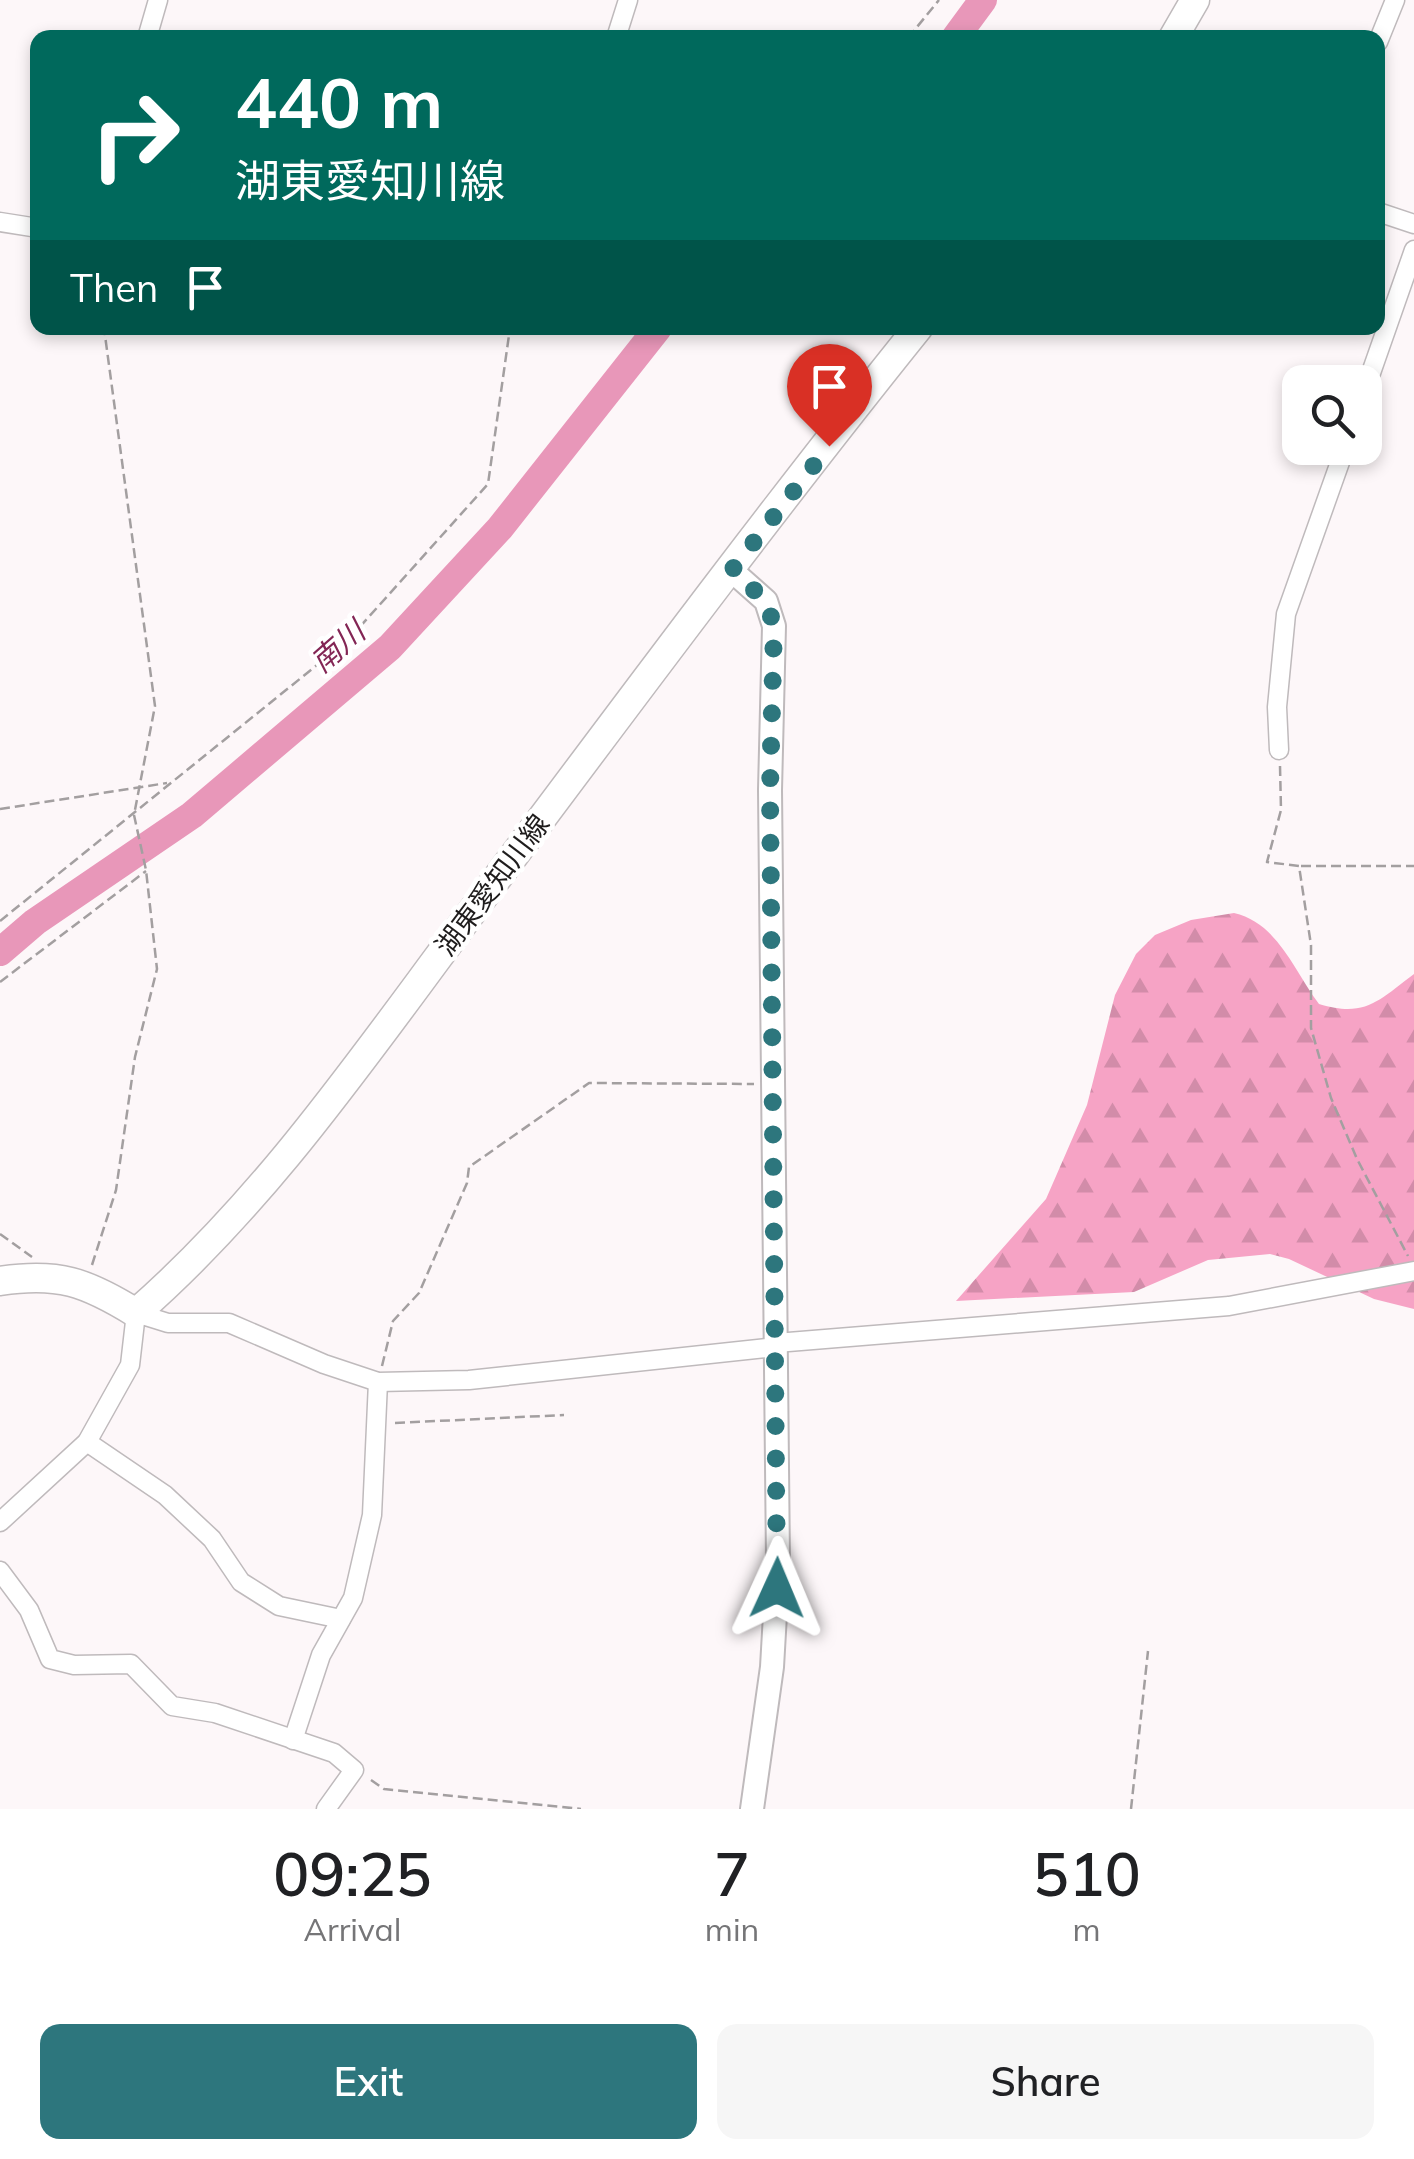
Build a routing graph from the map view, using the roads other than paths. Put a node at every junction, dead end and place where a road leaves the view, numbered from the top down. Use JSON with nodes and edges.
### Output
{"nodes":[{"id":1,"x":158,"y":0,"type":"edge"},
{"id":2,"x":628,"y":0,"type":"edge"},
{"id":3,"x":1196,"y":0,"type":"edge"},
{"id":4,"x":1395,"y":0,"type":"edge"},
{"id":5,"x":149,"y":30,"type":"edge"},
{"id":6,"x":619,"y":30,"type":"edge"},
{"id":7,"x":1179,"y":30,"type":"edge"},
{"id":8,"x":1383,"y":30,"type":"edge"},
{"id":9,"x":1385,"y":214,"type":"edge"},
{"id":10,"x":0,"y":222,"type":"edge"},
{"id":11,"x":1414,"y":224,"type":"edge"},
{"id":12,"x":30,"y":227,"type":"edge"},
{"id":13,"x":1414,"y":250,"type":"edge"},
{"id":14,"x":1385,"y":333,"type":"edge"},
{"id":15,"x":913,"y":335,"type":"edge"},
{"id":16,"x":1384,"y":335,"type":"edge"},
{"id":17,"x":1374,"y":365,"type":"edge"},
{"id":18,"x":1338,"y":465,"type":"edge"},
{"id":19,"x":732,"y":570,"type":"junction"},
{"id":20,"x":1280,"y":750,"type":"road end"},
{"id":21,"x":1414,"y":1270,"type":"edge"},
{"id":22,"x":0,"y":1282,"type":"edge"},
{"id":23,"x":136,"y":1312,"type":"junction"},
{"id":24,"x":776,"y":1345,"type":"junction"},
{"id":25,"x":378,"y":1382,"type":"junction"},
{"id":26,"x":86,"y":1442,"type":"junction"},
{"id":27,"x":0,"y":1522,"type":"edge"},
{"id":28,"x":0,"y":1571,"type":"edge"},
{"id":29,"x":341,"y":1619,"type":"junction"},
{"id":30,"x":292,"y":1740,"type":"junction"},
{"id":31,"x":326,"y":1809,"type":"edge"},
{"id":32,"x":752,"y":1809,"type":"edge"}],
"edges":[{"from":1,"to":5,"type":"street"},
{"from":2,"to":6,"type":"street"},
{"from":3,"to":7,"type":"main road"},
{"from":4,"to":8,"type":"street"},
{"from":9,"to":11,"type":"street"},
{"from":10,"to":12,"type":"street"},
{"from":13,"to":14,"type":"street"},
{"from":15,"to":19,"type":"main road","name":"湖東愛知川線"},
{"from":16,"to":17,"type":"street"},
{"from":18,"to":20,"type":"street"},
{"from":19,"to":23,"type":"main road","name":"湖東愛知川線"},
{"from":19,"to":24,"type":"street"},
{"from":21,"to":24,"type":"street"},
{"from":22,"to":23,"type":"main road"},
{"from":23,"to":25,"type":"street"},
{"from":23,"to":26,"type":"street"},
{"from":24,"to":25,"type":"street"},
{"from":24,"to":32,"type":"street"},
{"from":25,"to":29,"type":"street"},
{"from":26,"to":27,"type":"street"},
{"from":26,"to":29,"type":"street"},
{"from":28,"to":30,"type":"street"},
{"from":29,"to":30,"type":"street"},
{"from":30,"to":31,"type":"street"}]}
